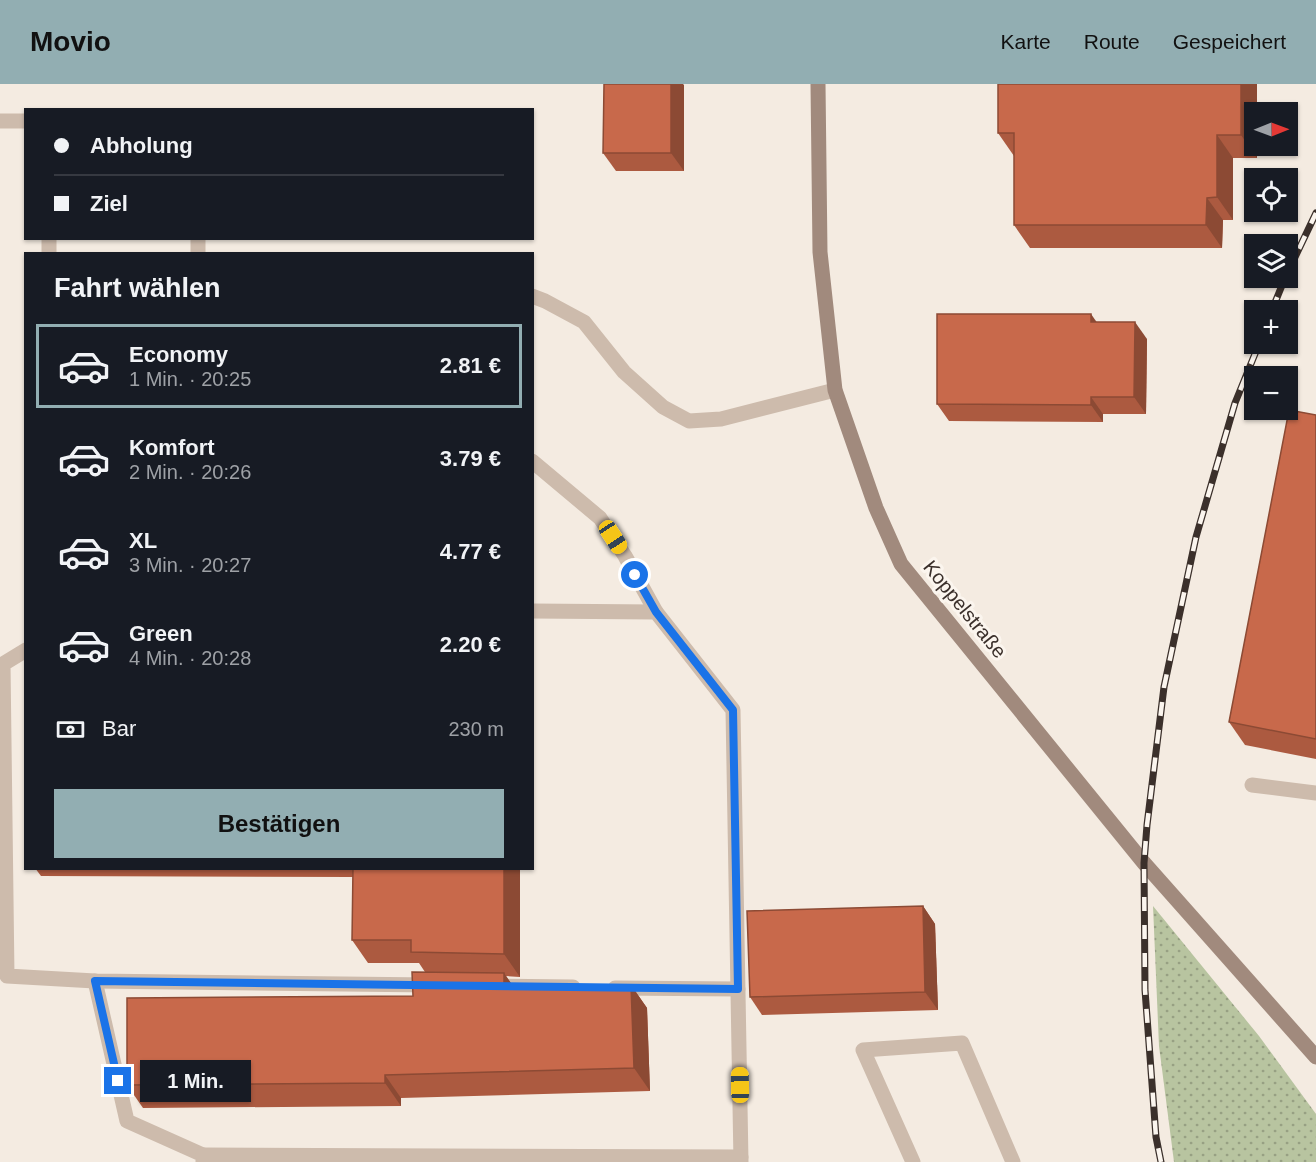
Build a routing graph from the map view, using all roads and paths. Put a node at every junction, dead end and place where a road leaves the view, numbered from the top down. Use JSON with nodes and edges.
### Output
{"nodes":[{"id":1,"x":818,"y":84,"type":"edge"},
{"id":2,"x":0,"y":121,"type":"edge"},
{"id":3,"x":24,"y":121,"type":"edge"},
{"id":4,"x":534,"y":297,"type":"edge"},
{"id":5,"x":835,"y":390,"type":"junction"},
{"id":6,"x":534,"y":463,"type":"edge"},
{"id":7,"x":534,"y":611,"type":"edge"},
{"id":8,"x":656,"y":612,"type":"junction"},
{"id":9,"x":24,"y":651,"type":"edge"},
{"id":10,"x":1,"y":663,"type":"edge"},
{"id":11,"x":1252,"y":785,"type":"dead end"},
{"id":12,"x":1316,"y":793,"type":"edge"},
{"id":13,"x":95,"y":981,"type":"junction"},
{"id":14,"x":452,"y":986,"type":"edge"},
{"id":15,"x":476,"y":986,"type":"edge"},
{"id":16,"x":738,"y":989,"type":"junction"},
{"id":17,"x":1316,"y":1057,"type":"edge"},
{"id":18,"x":203,"y":1159,"type":"edge"},
{"id":19,"x":741,"y":1160,"type":"edge"},
{"id":20,"x":913,"y":1162,"type":"edge"},
{"id":21,"x":1013,"y":1162,"type":"edge"}],
"edges":[{"from":1,"to":5,"type":"street","name":"Koppelstraße"},
{"from":2,"to":3,"type":"lane"},
{"from":4,"to":5,"type":"lane"},
{"from":5,"to":17,"type":"street","name":"Koppelstraße"},
{"from":6,"to":8,"type":"lane"},
{"from":7,"to":8,"type":"lane"},
{"from":8,"to":16,"type":"lane"},
{"from":9,"to":10,"type":"lane"},
{"from":10,"to":13,"type":"lane"},
{"from":11,"to":12,"type":"lane"},
{"from":13,"to":14,"type":"lane"},
{"from":13,"to":18,"type":"lane"},
{"from":15,"to":16,"type":"lane"},
{"from":16,"to":19,"type":"lane"},
{"from":18,"to":19,"type":"lane"},
{"from":20,"to":21,"type":"lane"}]}
